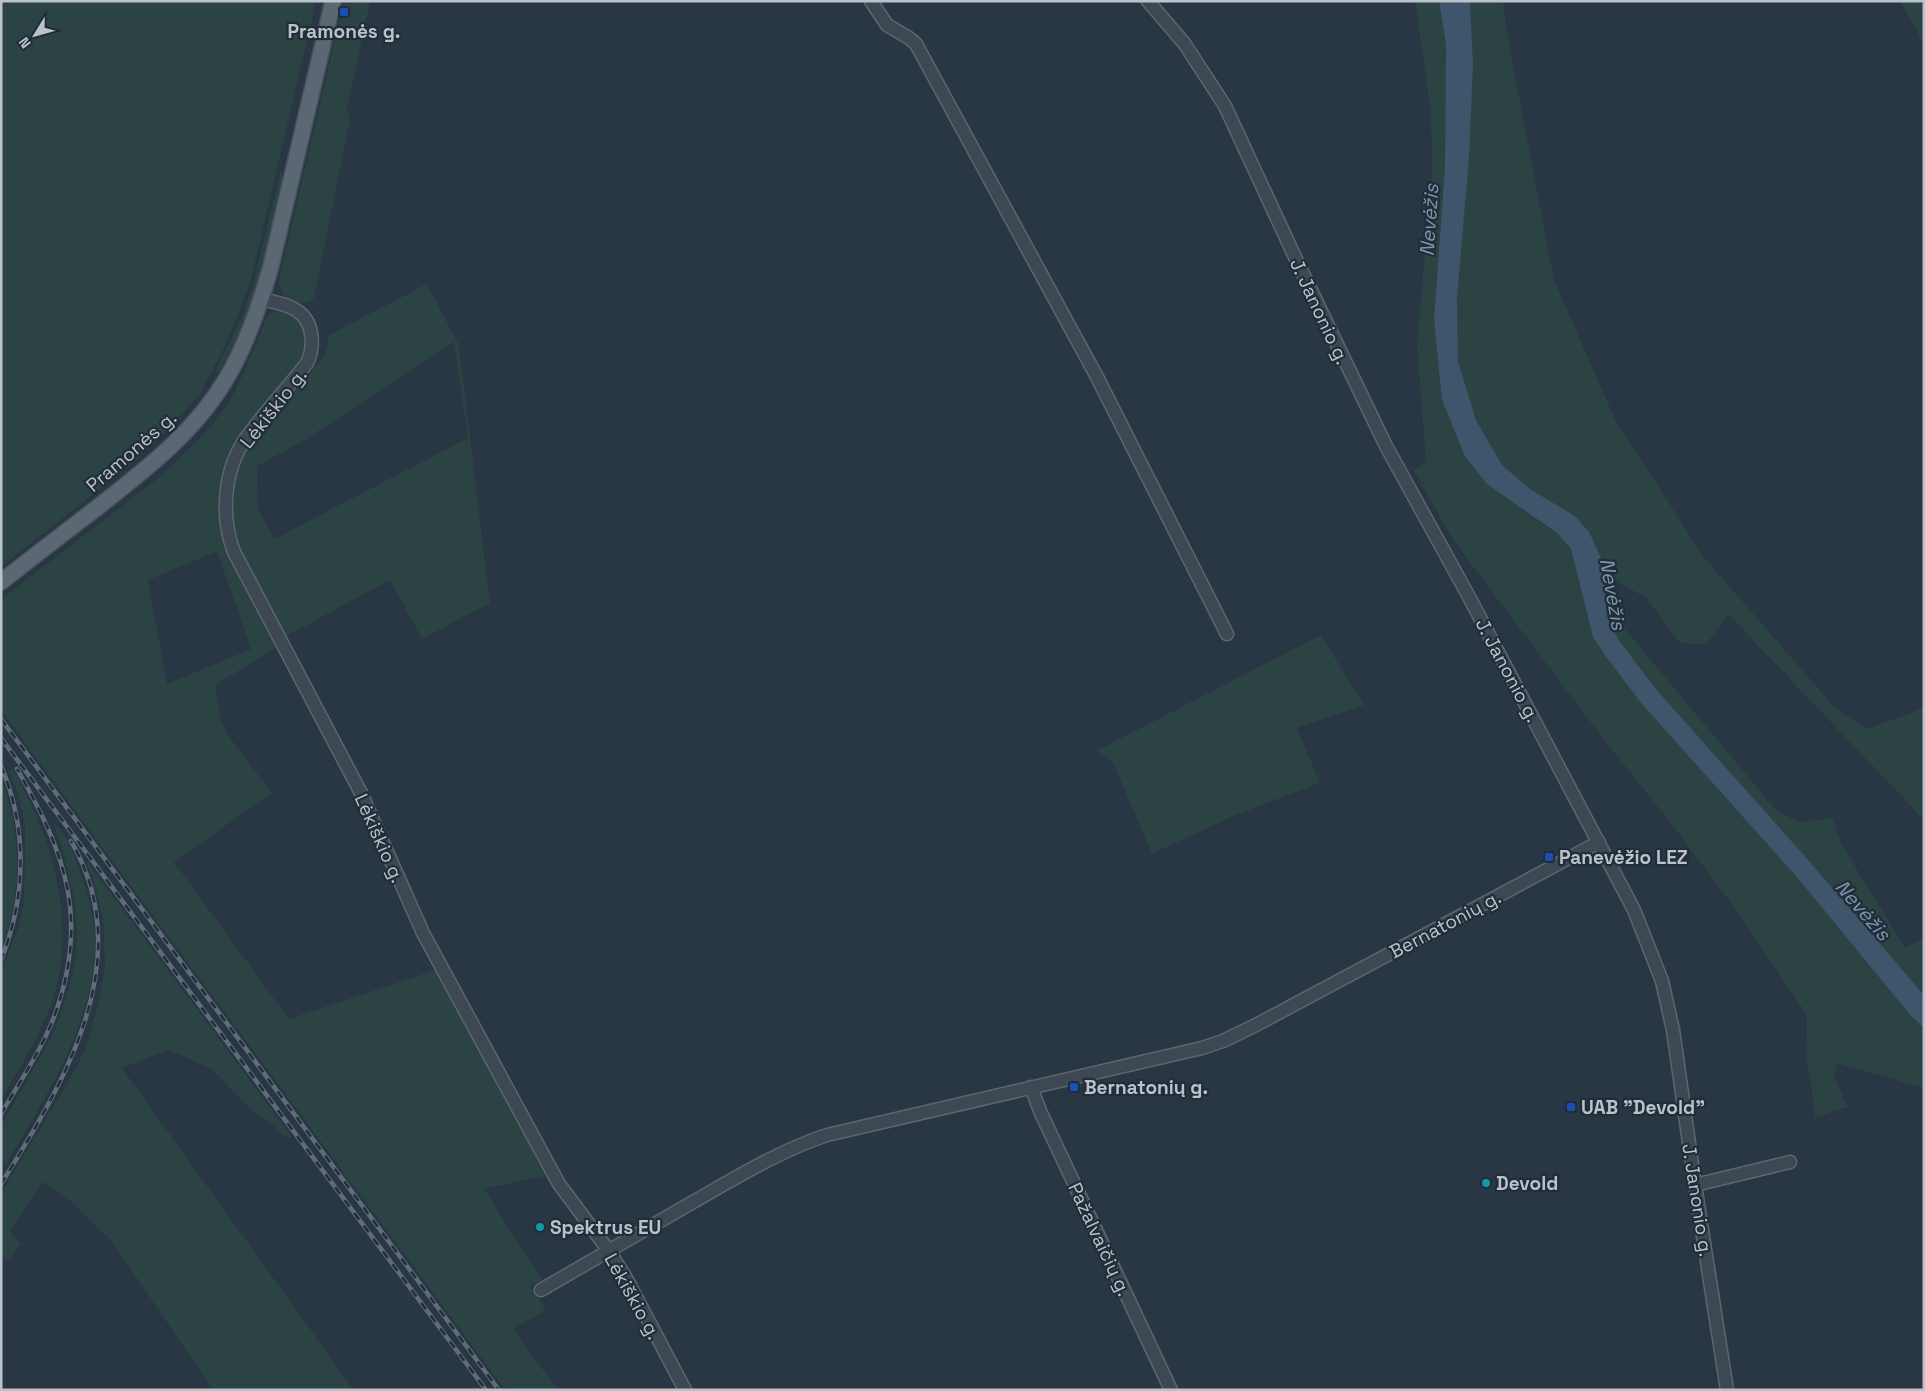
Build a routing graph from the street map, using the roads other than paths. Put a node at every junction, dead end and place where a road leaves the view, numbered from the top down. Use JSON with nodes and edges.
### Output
{"nodes":[{"id":1,"x":333,"y":1,"type":"edge"},
{"id":2,"x":871,"y":1,"type":"edge"},
{"id":3,"x":1148,"y":1,"type":"edge"},
{"id":4,"x":262,"y":299,"type":"junction"},
{"id":5,"x":1,"y":582,"type":"edge"},
{"id":6,"x":1227,"y":634,"type":"dead end"},
{"id":7,"x":1599,"y":842,"type":"junction"},
{"id":8,"x":1031,"y":1087,"type":"junction"},
{"id":9,"x":1790,"y":1162,"type":"dead end"},
{"id":10,"x":1695,"y":1185,"type":"junction"},
{"id":11,"x":609,"y":1250,"type":"junction"},
{"id":12,"x":541,"y":1290,"type":"dead end"},
{"id":13,"x":685,"y":1390,"type":"edge"},
{"id":14,"x":1171,"y":1390,"type":"edge"},
{"id":15,"x":1727,"y":1390,"type":"edge"}],
"edges":[{"from":1,"to":4,"type":"main road","name":"Pramonės g."},
{"from":2,"to":6,"type":"street"},
{"from":3,"to":7,"type":"street","name":"J. Janonio g."},
{"from":4,"to":5,"type":"main road","name":"Pramonės g."},
{"from":4,"to":11,"type":"street","name":"Lėkiškio g."},
{"from":7,"to":8,"type":"street","name":"Bernatonių g."},
{"from":7,"to":10,"type":"street","name":"J. Janonio g."},
{"from":8,"to":11,"type":"street","name":"Bernatonių g."},
{"from":8,"to":14,"type":"street","name":"Pažalvaičių g."},
{"from":9,"to":10,"type":"street"},
{"from":10,"to":15,"type":"street","name":"J. Janonio g."},
{"from":11,"to":12,"type":"street","name":"Bernatonių g."},
{"from":11,"to":13,"type":"street","name":"Lėkiškio g."}]}
